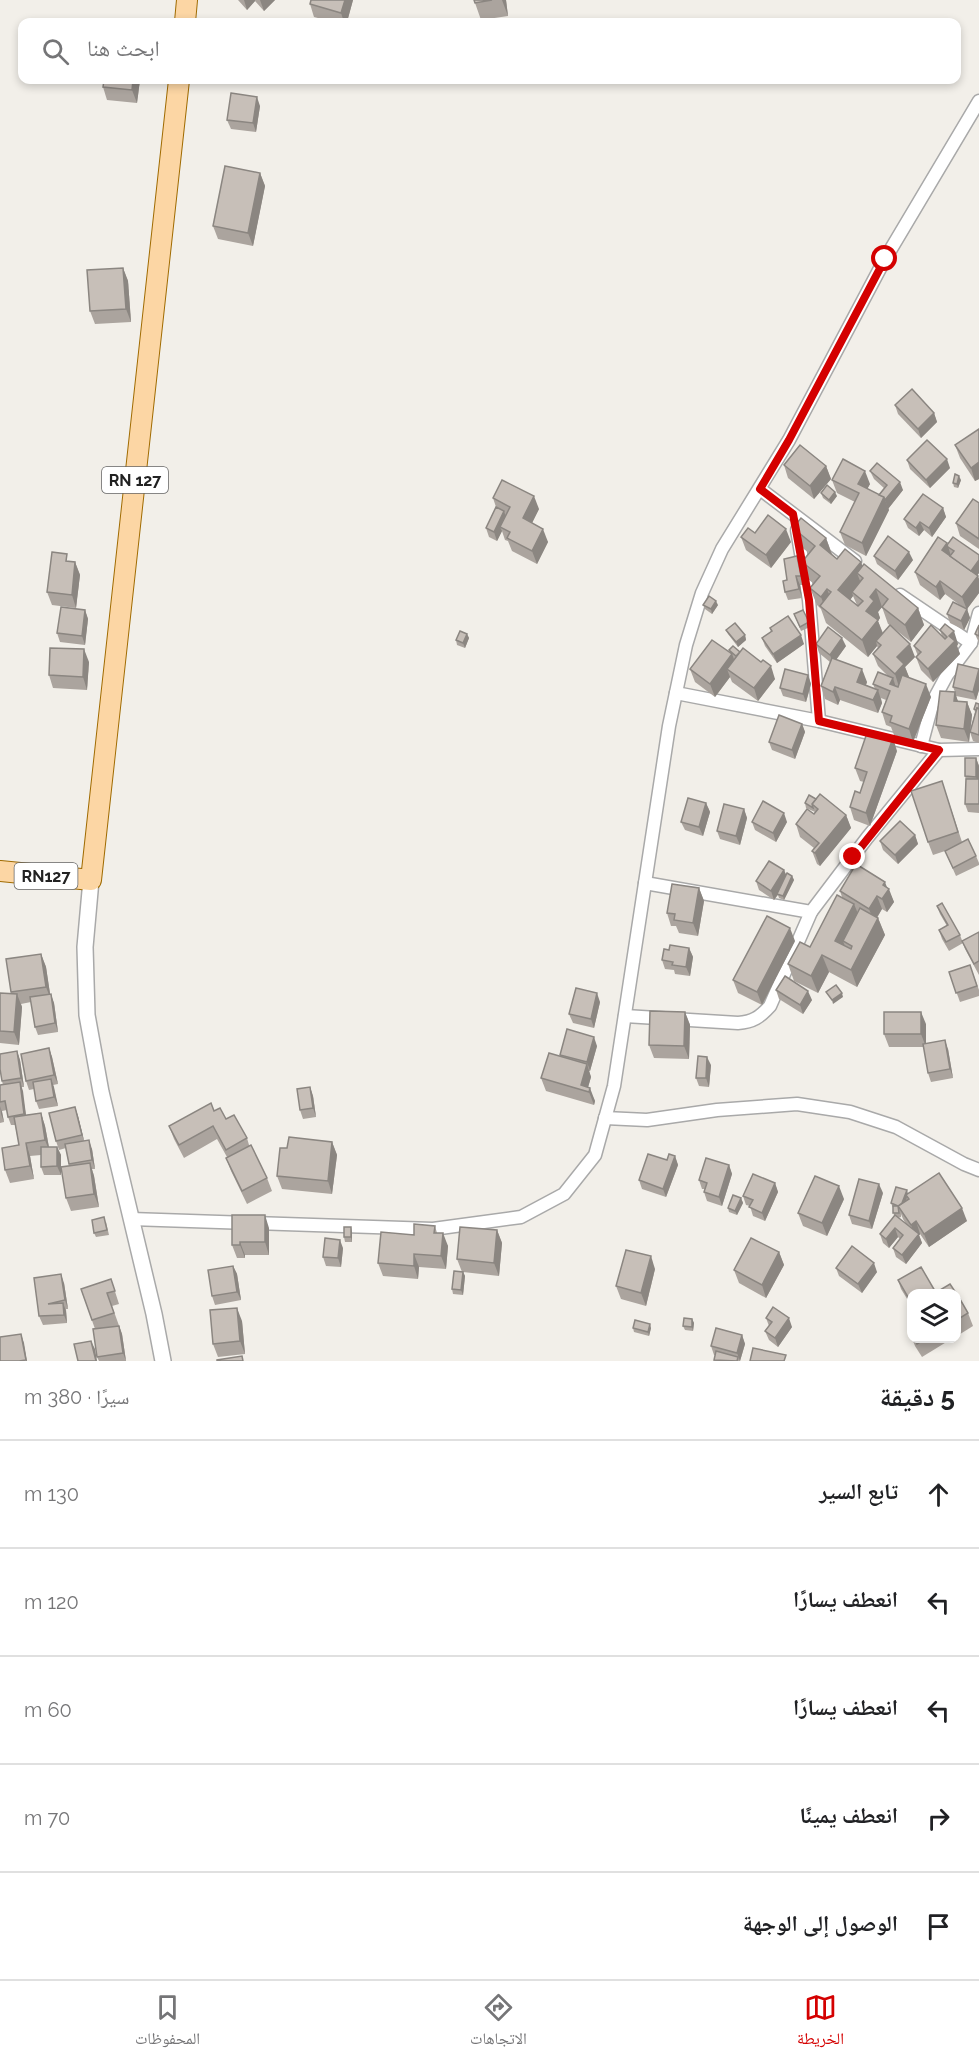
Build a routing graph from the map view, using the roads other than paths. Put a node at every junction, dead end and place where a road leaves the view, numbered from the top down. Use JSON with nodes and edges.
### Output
{"nodes":[{"id":1,"x":187,"y":0,"type":"edge"},
{"id":2,"x":185,"y":18,"type":"edge"},
{"id":3,"x":178,"y":84,"type":"edge"},
{"id":4,"x":979,"y":100,"type":"edge"},
{"id":5,"x":760,"y":489,"type":"junction"},
{"id":6,"x":793,"y":514,"type":"junction"},
{"id":7,"x":864,"y":567,"type":"edge"},
{"id":8,"x":892,"y":589,"type":"edge"},
{"id":9,"x":979,"y":613,"type":"edge"},
{"id":10,"x":971,"y":643,"type":"junction"},
{"id":11,"x":676,"y":693,"type":"junction"},
{"id":12,"x":819,"y":721,"type":"junction"},
{"id":13,"x":921,"y":746,"type":"junction"},
{"id":14,"x":979,"y":749,"type":"edge"},
{"id":15,"x":939,"y":750,"type":"junction"},
{"id":16,"x":0,"y":872,"type":"edge"},
{"id":17,"x":92,"y":880,"type":"junction"},
{"id":18,"x":645,"y":884,"type":"junction"},
{"id":19,"x":811,"y":912,"type":"junction"},
{"id":20,"x":625,"y":1016,"type":"junction"},
{"id":21,"x":605,"y":1118,"type":"junction"},
{"id":22,"x":979,"y":1170,"type":"edge"},
{"id":23,"x":130,"y":1219,"type":"junction"},
{"id":24,"x":163,"y":1361,"type":"edge"}],
"edges":[{"from":1,"to":2,"type":"main road"},
{"from":3,"to":17,"type":"main road","number":"RN 127"},
{"from":4,"to":5,"type":"street"},
{"from":5,"to":6,"type":"street"},
{"from":5,"to":11,"type":"street"},
{"from":6,"to":7,"type":"street"},
{"from":6,"to":12,"type":"street"},
{"from":8,"to":10,"type":"street"},
{"from":9,"to":10,"type":"street"},
{"from":10,"to":13,"type":"street"},
{"from":11,"to":12,"type":"street"},
{"from":11,"to":18,"type":"street"},
{"from":12,"to":13,"type":"street"},
{"from":13,"to":15,"type":"street"},
{"from":14,"to":15,"type":"street"},
{"from":15,"to":19,"type":"street"},
{"from":16,"to":17,"type":"main road","number":"RN127"},
{"from":17,"to":23,"type":"street"},
{"from":18,"to":19,"type":"street"},
{"from":18,"to":20,"type":"street"},
{"from":19,"to":20,"type":"street"},
{"from":20,"to":21,"type":"street"},
{"from":21,"to":22,"type":"street"},
{"from":21,"to":23,"type":"street"},
{"from":23,"to":24,"type":"street"}]}
